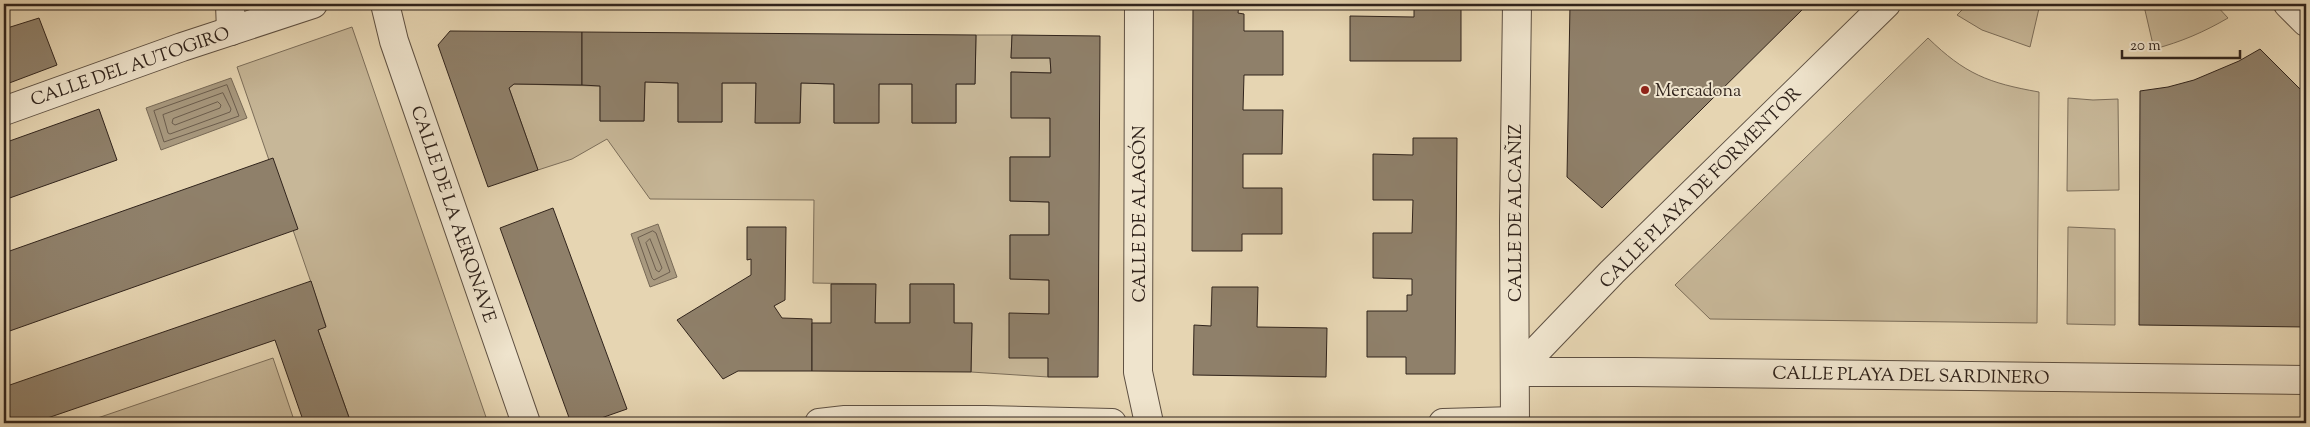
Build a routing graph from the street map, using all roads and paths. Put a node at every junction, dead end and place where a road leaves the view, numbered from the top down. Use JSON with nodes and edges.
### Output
{"nodes":[{"id":1,"x":230,"y":4,"type":"edge"},
{"id":2,"x":313,"y":4,"type":"edge"},
{"id":3,"x":385,"y":4,"type":"edge"},
{"id":4,"x":1139,"y":4,"type":"edge"},
{"id":5,"x":1517,"y":4,"type":"edge"},
{"id":6,"x":1886,"y":4,"type":"edge"},
{"id":7,"x":2288,"y":4,"type":"edge"},
{"id":8,"x":2306,"y":22,"type":"edge"},
{"id":9,"x":231,"y":31,"type":"junction"},
{"id":10,"x":4,"y":111,"type":"edge"},
{"id":11,"x":1516,"y":372,"type":"junction"},
{"id":12,"x":2306,"y":380,"type":"edge"},
{"id":13,"x":1514,"y":422,"type":"edge"},
{"id":14,"x":526,"y":423,"type":"edge"},
{"id":15,"x":819,"y":423,"type":"edge"},
{"id":16,"x":1112,"y":423,"type":"edge"},
{"id":17,"x":1149,"y":423,"type":"edge"},
{"id":18,"x":1443,"y":423,"type":"edge"}],
"edges":[{"from":1,"to":9,"type":"street"},
{"from":2,"to":9,"type":"street","name":"CALLE DEL AUTOGIRO"},
{"from":3,"to":14,"type":"street","name":"CALLE DE LA AERONAVE"},
{"from":4,"to":17,"type":"street","name":"CALLE DE ALAGÓN"},
{"from":5,"to":11,"type":"street","name":"CALLE DE ALCAÑIZ"},
{"from":6,"to":11,"type":"street","name":"CALLE PLAYA DE FORMENTOR"},
{"from":7,"to":8,"type":"street"},
{"from":9,"to":10,"type":"street","name":"CALLE DEL AUTOGIRO"},
{"from":11,"to":12,"type":"street","name":"CALLE PLAYA DEL SARDINERO"},
{"from":11,"to":13,"type":"street","name":"CALLE DE ALCAÑIZ"},
{"from":13,"to":18,"type":"street"},
{"from":15,"to":16,"type":"street"}]}
